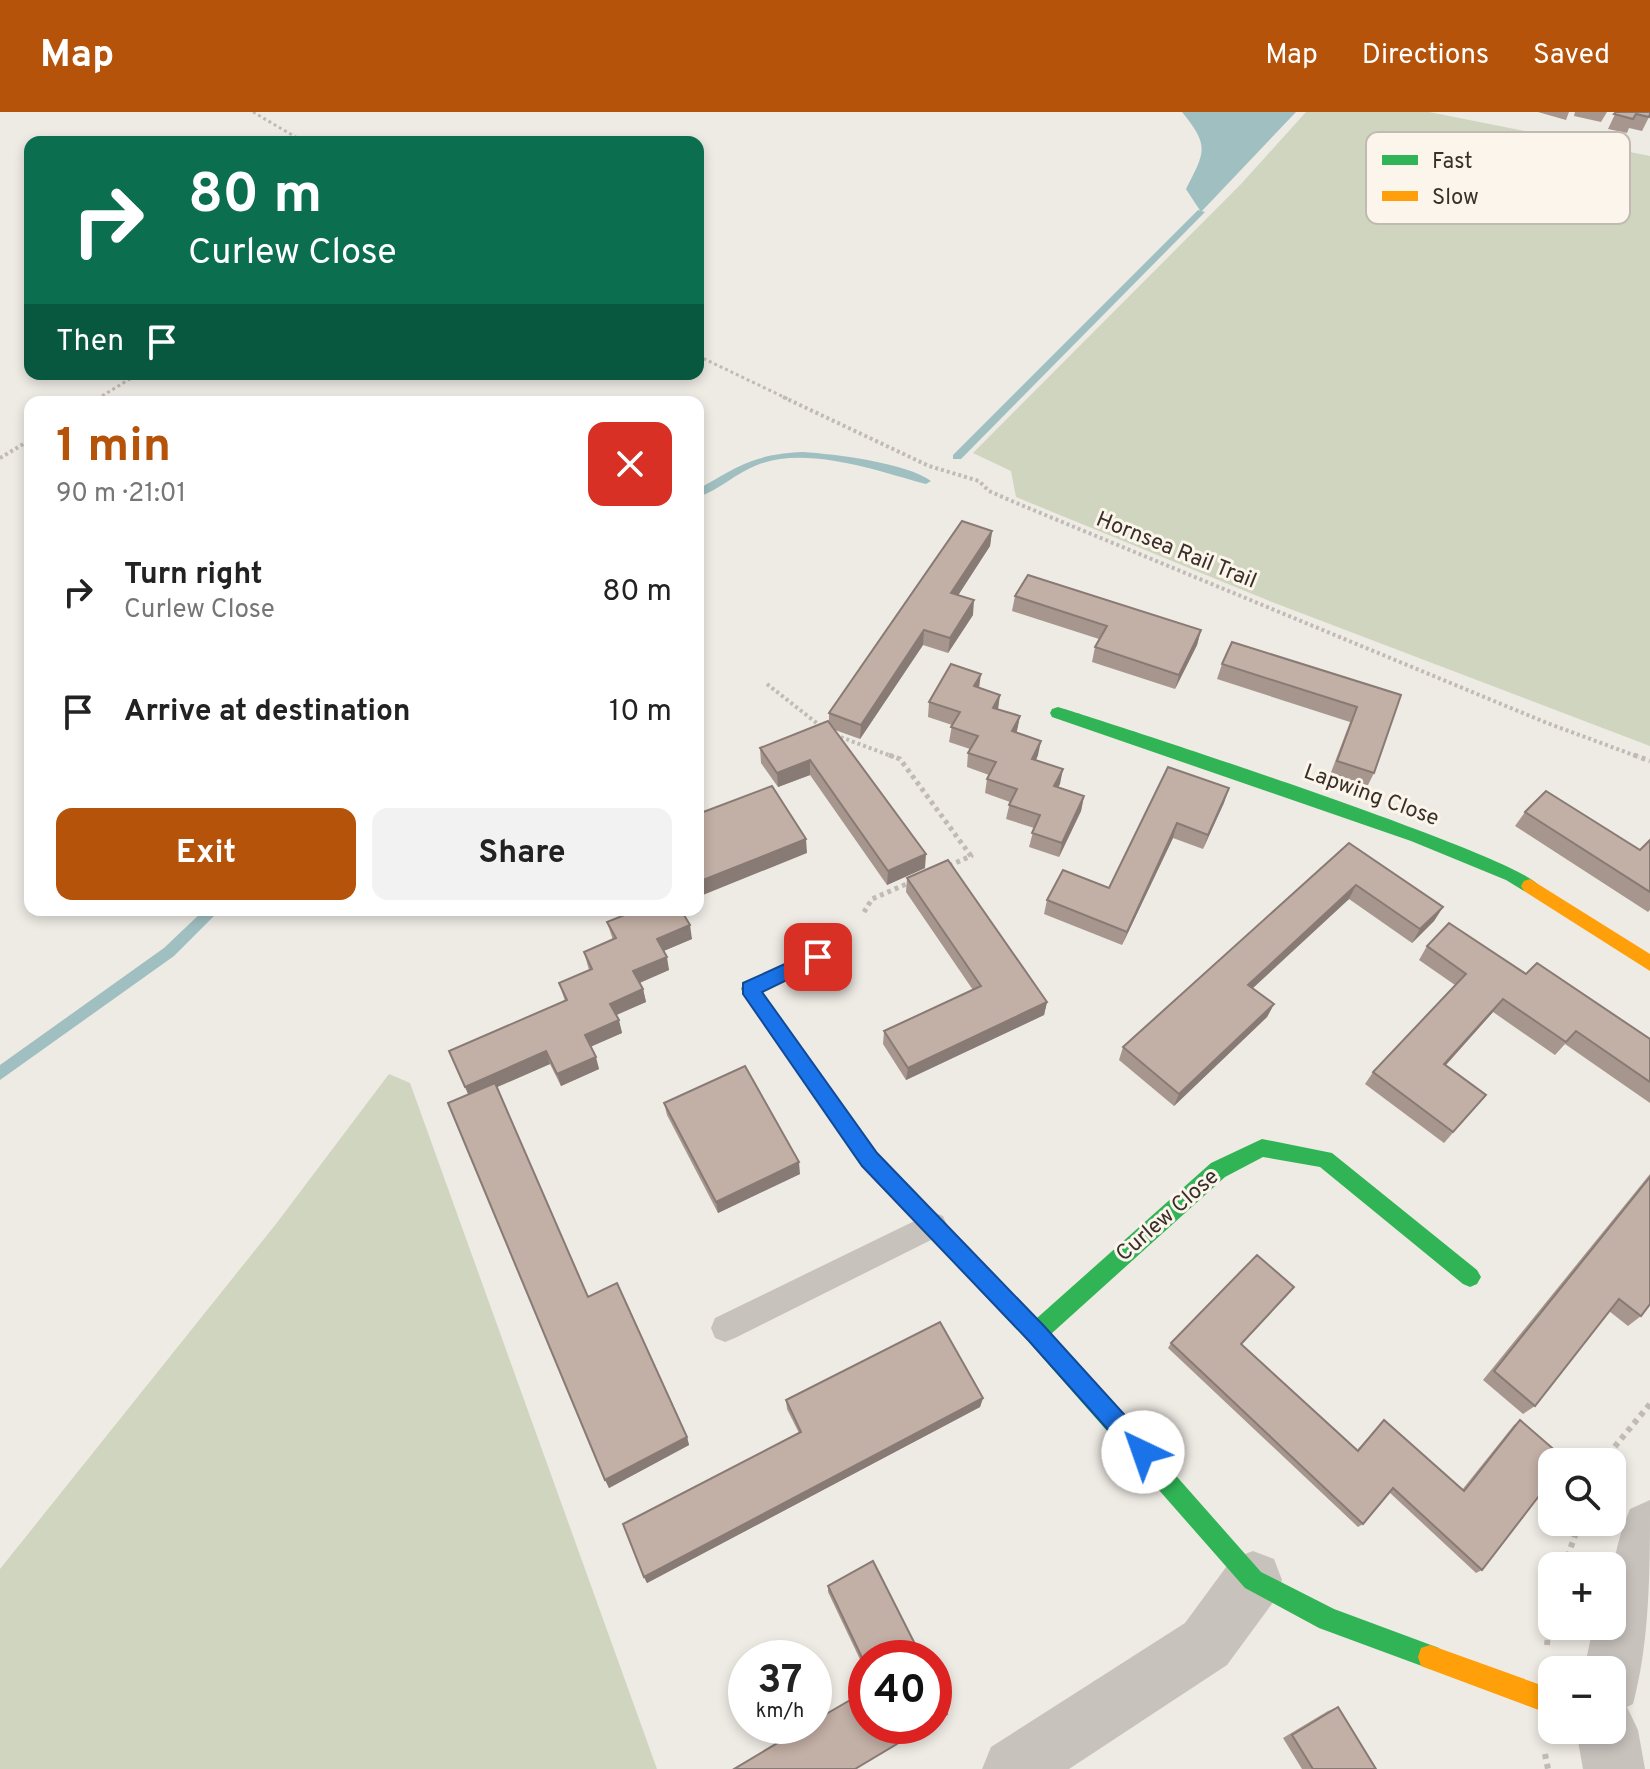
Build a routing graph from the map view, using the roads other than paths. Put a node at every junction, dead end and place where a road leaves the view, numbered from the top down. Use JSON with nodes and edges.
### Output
{"nodes":[{"id":1,"x":1058,"y":713,"type":"dead end"},
{"id":2,"x":841,"y":947,"type":"road end"},
{"id":3,"x":1650,"y":963,"type":"edge"},
{"id":4,"x":933,"y":1225,"type":"junction"},
{"id":5,"x":1470,"y":1277,"type":"dead end"},
{"id":6,"x":725,"y":1328,"type":"dead end"},
{"id":7,"x":1036,"y":1333,"type":"junction"},
{"id":8,"x":1650,"y":1529,"type":"edge"},
{"id":9,"x":1253,"y":1580,"type":"junction"},
{"id":10,"x":1617,"y":1656,"type":"edge"},
{"id":11,"x":1538,"y":1697,"type":"edge"},
{"id":12,"x":1610,"y":1744,"type":"edge"},
{"id":13,"x":1013,"y":1769,"type":"edge"},
{"id":14,"x":1614,"y":1769,"type":"edge"}],
"edges":[{"from":1,"to":3,"type":"street","name":"Lapwing Close"},
{"from":2,"to":4,"type":"street"},
{"from":4,"to":6,"type":"lane"},
{"from":4,"to":7,"type":"street"},
{"from":5,"to":7,"type":"street","name":"Curlew Close"},
{"from":7,"to":9,"type":"street"},
{"from":8,"to":10,"type":"street"},
{"from":9,"to":11,"type":"street"},
{"from":9,"to":13,"type":"street"},
{"from":12,"to":14,"type":"street"}]}
